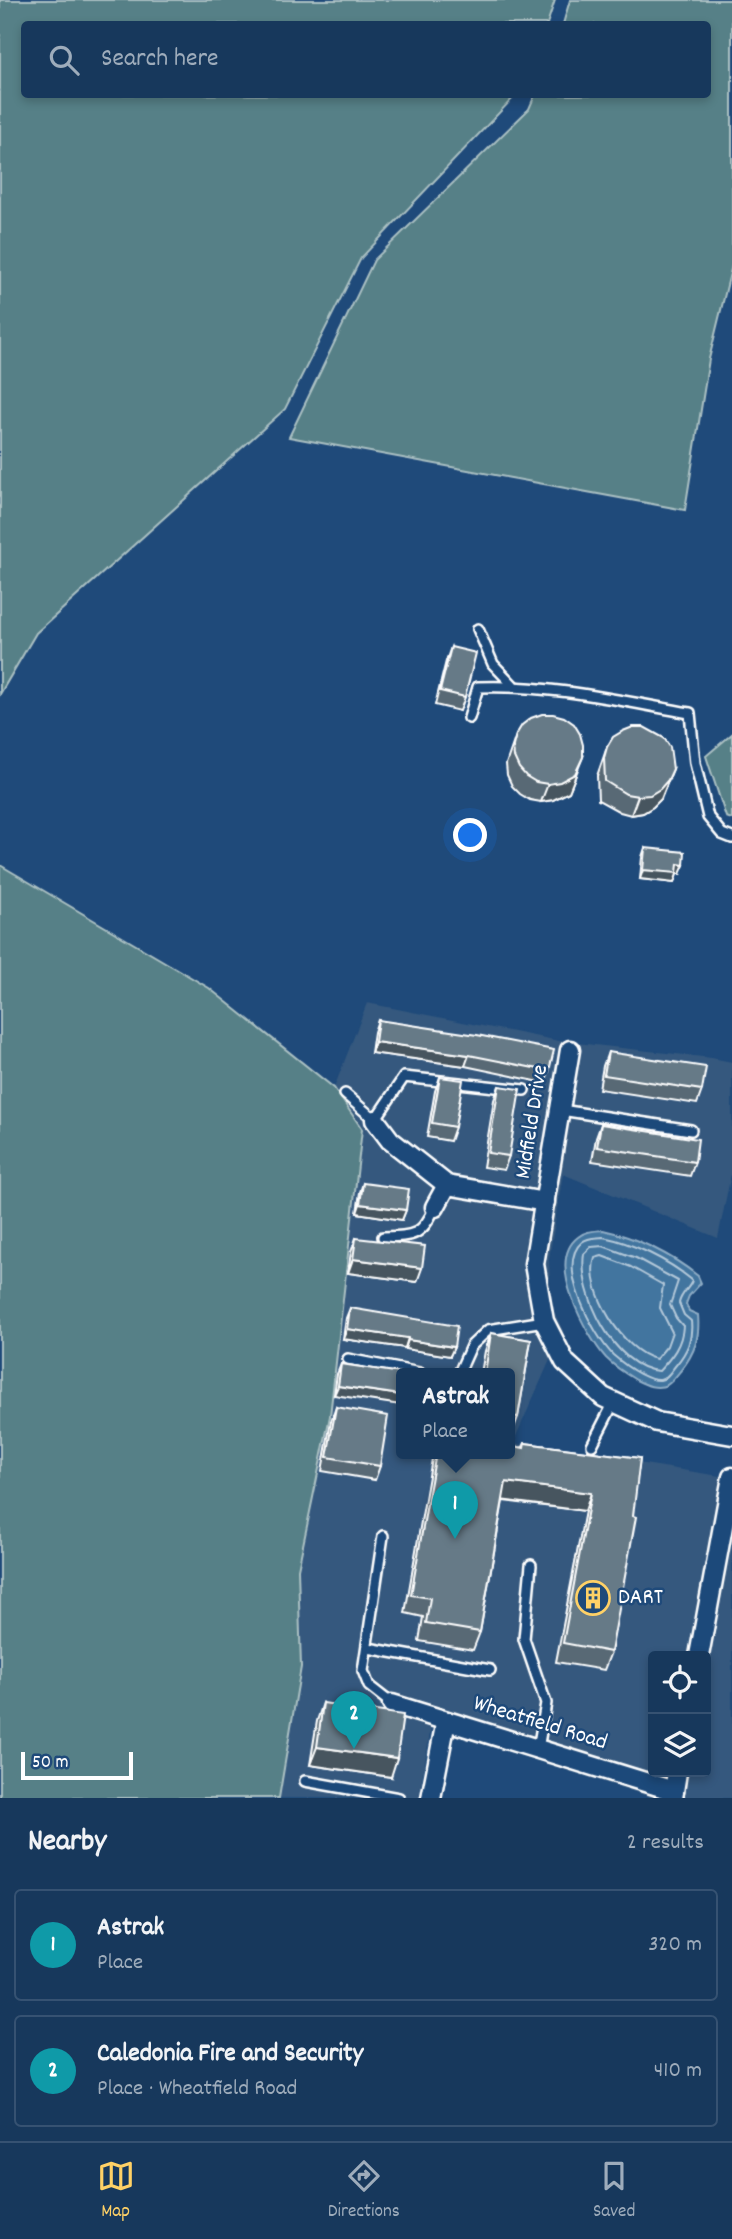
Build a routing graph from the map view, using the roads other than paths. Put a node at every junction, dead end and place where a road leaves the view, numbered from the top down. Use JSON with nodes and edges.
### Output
{"nodes":[{"id":1,"x":478,"y":629,"type":"dead end"},
{"id":2,"x":513,"y":685,"type":"junction"},
{"id":3,"x":469,"y":718,"type":"dead end"},
{"id":4,"x":732,"y":838,"type":"edge"},
{"id":5,"x":570,"y":1050,"type":"dead end"},
{"id":6,"x":524,"y":1090,"type":"dead end"},
{"id":7,"x":345,"y":1094,"type":"dead end"},
{"id":8,"x":561,"y":1110,"type":"junction"},
{"id":9,"x":375,"y":1120,"type":"junction"},
{"id":10,"x":691,"y":1130,"type":"dead end"},
{"id":11,"x":447,"y":1185,"type":"junction"},
{"id":12,"x":545,"y":1202,"type":"junction"},
{"id":13,"x":435,"y":1207,"type":"joint"},
{"id":14,"x":383,"y":1237,"type":"dead end"},
{"id":15,"x":544,"y":1321,"type":"junction"},
{"id":16,"x":348,"y":1359,"type":"dead end"},
{"id":17,"x":396,"y":1368,"type":"edge"},
{"id":18,"x":461,"y":1368,"type":"edge"},
{"id":19,"x":614,"y":1402,"type":"junction"},
{"id":20,"x":732,"y":1435,"type":"edge"},
{"id":21,"x":592,"y":1445,"type":"dead end"},
{"id":22,"x":732,"y":1477,"type":"edge"},
{"id":23,"x":383,"y":1536,"type":"dead end"},
{"id":24,"x":531,"y":1565,"type":"dead end"},
{"id":25,"x":368,"y":1648,"type":"junction"},
{"id":26,"x":700,"y":1651,"type":"edge"},
{"id":27,"x":489,"y":1670,"type":"dead end"},
{"id":28,"x":392,"y":1704,"type":"joint"},
{"id":29,"x":446,"y":1721,"type":"junction"},
{"id":30,"x":538,"y":1749,"type":"junction"},
{"id":31,"x":676,"y":1777,"type":"edge"},
{"id":32,"x":305,"y":1781,"type":"dead end"},
{"id":33,"x":673,"y":1795,"type":"edge"},
{"id":34,"x":399,"y":1798,"type":"edge"},
{"id":35,"x":431,"y":1798,"type":"edge"}],
"edges":[{"from":1,"to":2,"type":"lane"},
{"from":2,"to":3,"type":"lane"},
{"from":2,"to":4,"type":"lane"},
{"from":5,"to":8,"type":"street","name":"Midfield Drive"},
{"from":6,"to":9,"type":"lane"},
{"from":7,"to":9,"type":"lane"},
{"from":8,"to":10,"type":"lane"},
{"from":8,"to":12,"type":"street","name":"Midfield Drive"},
{"from":9,"to":11,"type":"street","name":"Midfield Drive"},
{"from":11,"to":12,"type":"street","name":"Midfield Drive"},
{"from":11,"to":13,"type":"street"},
{"from":12,"to":15,"type":"street","name":"Midfield Drive"},
{"from":13,"to":14,"type":"lane"},
{"from":15,"to":18,"type":"lane"},
{"from":15,"to":19,"type":"street","name":"Midfield Drive"},
{"from":16,"to":17,"type":"lane"},
{"from":19,"to":20,"type":"street","name":"Midfield Drive"},
{"from":19,"to":21,"type":"lane"},
{"from":22,"to":26,"type":"street"},
{"from":23,"to":25,"type":"lane"},
{"from":24,"to":30,"type":"lane"},
{"from":25,"to":27,"type":"lane"},
{"from":25,"to":28,"type":"lane"},
{"from":28,"to":29,"type":"street","name":"Wheatfield Road"},
{"from":29,"to":30,"type":"street","name":"Wheatfield Road"},
{"from":29,"to":35,"type":"street"},
{"from":30,"to":33,"type":"street","name":"Wheatfield Road"},
{"from":31,"to":33,"type":"street"},
{"from":32,"to":34,"type":"lane"}]}
